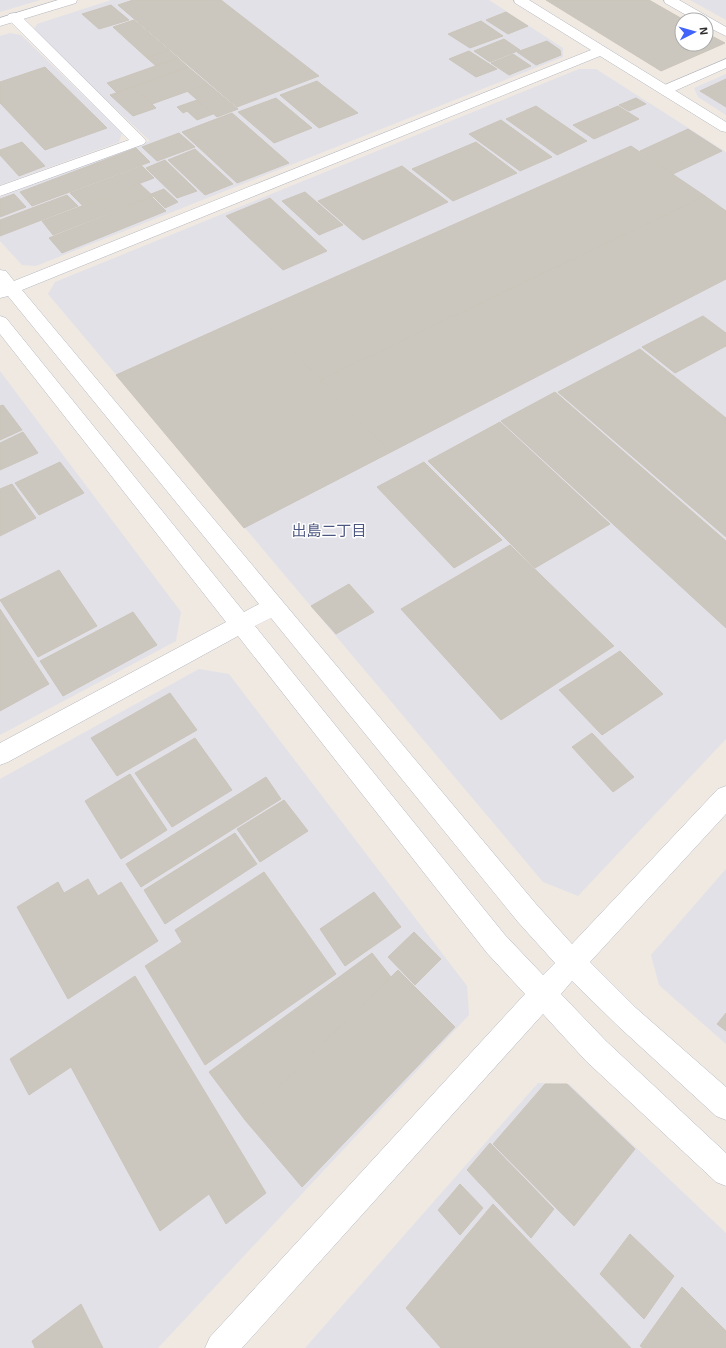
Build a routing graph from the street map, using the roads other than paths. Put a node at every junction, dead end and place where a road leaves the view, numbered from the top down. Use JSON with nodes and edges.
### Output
{"nodes":[{"id":1,"x":71,"y":0,"type":"edge"},
{"id":2,"x":520,"y":0,"type":"edge"},
{"id":3,"x":670,"y":0,"type":"edge"},
{"id":4,"x":692,"y":12,"type":"edge"},
{"id":5,"x":14,"y":18,"type":"junction"},
{"id":6,"x":0,"y":22,"type":"edge"},
{"id":7,"x":714,"y":25,"type":"edge"},
{"id":8,"x":726,"y":32,"type":"edge"},
{"id":9,"x":600,"y":51,"type":"junction"},
{"id":10,"x":726,"y":63,"type":"edge"},
{"id":11,"x":664,"y":90,"type":"junction"},
{"id":12,"x":726,"y":128,"type":"edge"},
{"id":13,"x":0,"y":191,"type":"edge"},
{"id":14,"x":4,"y":285,"type":"edge"},
{"id":15,"x":41,"y":325,"type":"junction"},
{"id":16,"x":4,"y":334,"type":"edge"},
{"id":17,"x":274,"y":606,"type":"junction"},
{"id":18,"x":242,"y":624,"type":"junction"},
{"id":19,"x":0,"y":756,"type":"edge"},
{"id":20,"x":726,"y":797,"type":"edge"},
{"id":21,"x":572,"y":963,"type":"junction"},
{"id":22,"x":543,"y":994,"type":"junction"},
{"id":23,"x":726,"y":1106,"type":"edge"},
{"id":24,"x":726,"y":1172,"type":"edge"},
{"id":25,"x":221,"y":1348,"type":"edge"}],
"edges":[{"from":1,"to":5,"type":"street"},
{"from":2,"to":9,"type":"street"},
{"from":3,"to":4,"type":"street"},
{"from":5,"to":6,"type":"street"},
{"from":5,"to":13,"type":"street"},
{"from":7,"to":8,"type":"street"},
{"from":9,"to":11,"type":"street"},
{"from":9,"to":14,"type":"street"},
{"from":10,"to":11,"type":"street"},
{"from":11,"to":12,"type":"street"},
{"from":14,"to":15,"type":"street"},
{"from":15,"to":16,"type":"street"},
{"from":15,"to":17,"type":"street"},
{"from":16,"to":18,"type":"street"},
{"from":17,"to":18,"type":"street"},
{"from":17,"to":21,"type":"street"},
{"from":18,"to":19,"type":"street"},
{"from":18,"to":22,"type":"street"},
{"from":20,"to":21,"type":"street"},
{"from":21,"to":22,"type":"street"},
{"from":21,"to":23,"type":"street"},
{"from":22,"to":24,"type":"street"},
{"from":22,"to":25,"type":"street"}]}
